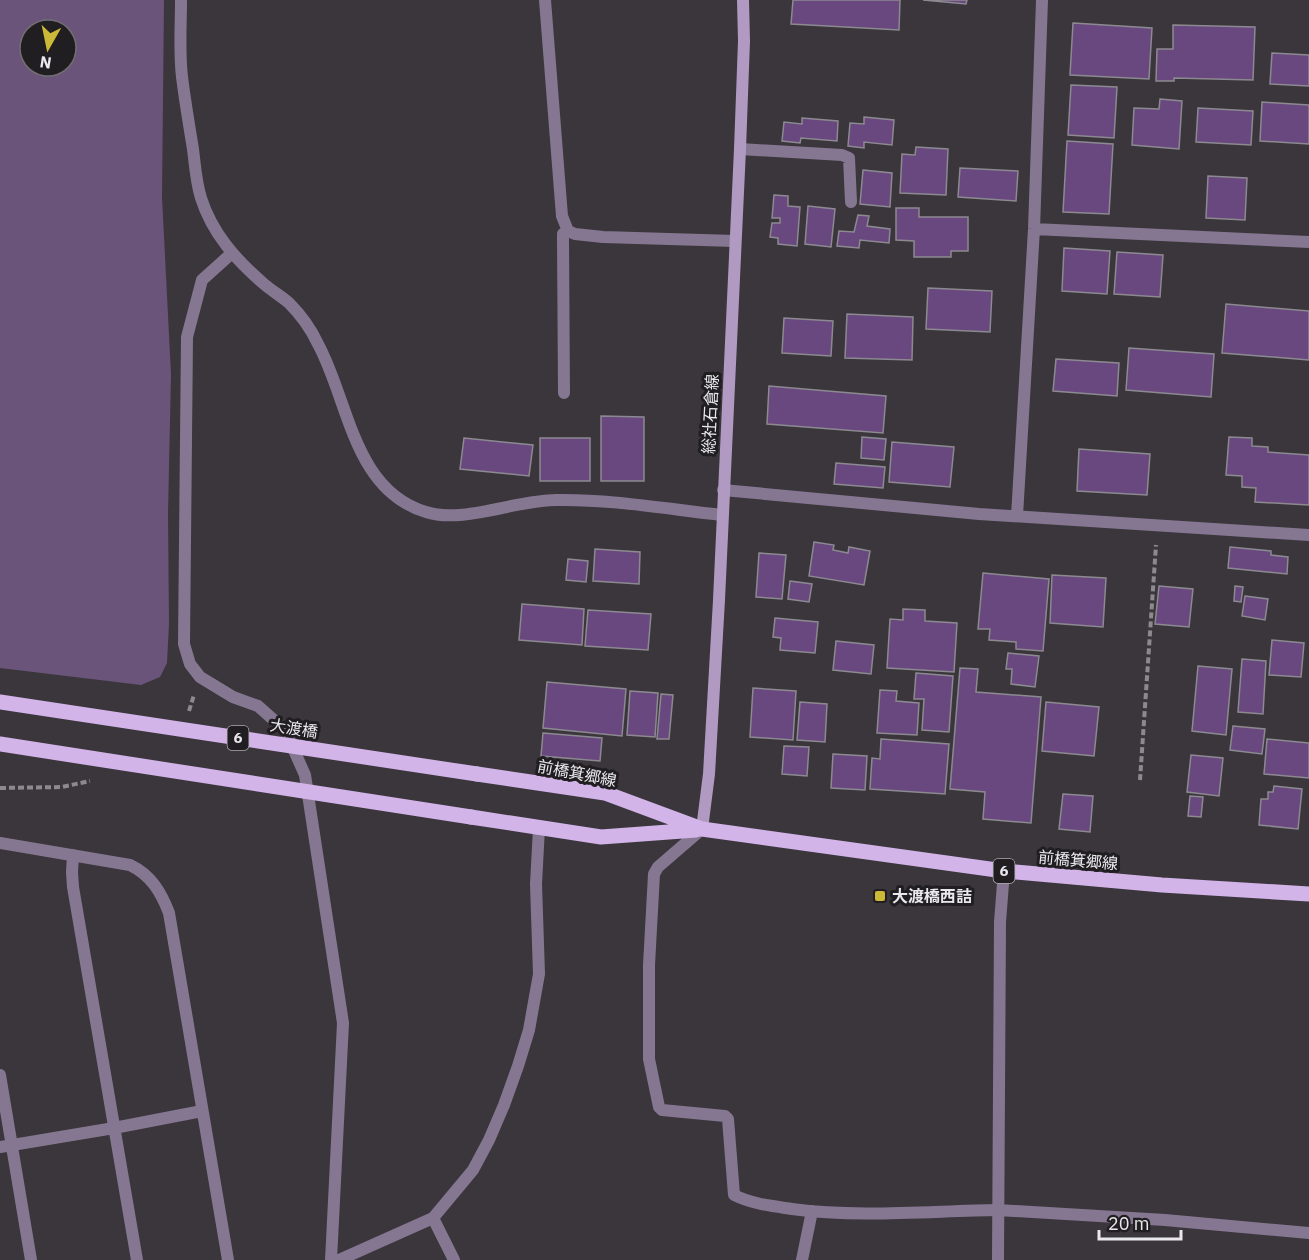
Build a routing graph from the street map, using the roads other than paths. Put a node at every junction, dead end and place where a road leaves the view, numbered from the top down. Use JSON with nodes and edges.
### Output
{"nodes":[{"id":1,"x":181,"y":0,"type":"edge"},
{"id":2,"x":545,"y":0,"type":"edge"},
{"id":3,"x":743,"y":0,"type":"edge"},
{"id":4,"x":1042,"y":0,"type":"edge"},
{"id":5,"x":740,"y":150,"type":"junction"},
{"id":6,"x":851,"y":202,"type":"dead end"},
{"id":7,"x":1034,"y":229,"type":"junction"},
{"id":8,"x":568,"y":231,"type":"junction"},
{"id":9,"x":735,"y":241,"type":"junction"},
{"id":10,"x":1309,"y":242,"type":"edge"},
{"id":11,"x":232,"y":253,"type":"junction"},
{"id":12,"x":564,"y":393,"type":"dead end"},
{"id":13,"x":723,"y":490,"type":"junction"},
{"id":14,"x":722,"y":515,"type":"junction"},
{"id":15,"x":1017,"y":516,"type":"junction"},
{"id":16,"x":1309,"y":535,"type":"edge"},
{"id":17,"x":0,"y":702,"type":"edge"},
{"id":18,"x":0,"y":744,"type":"edge"},
{"id":19,"x":477,"y":774,"type":"joint"},
{"id":20,"x":539,"y":828,"type":"junction"},
{"id":21,"x":702,"y":829,"type":"junction"},
{"id":22,"x":0,"y":843,"type":"edge"},
{"id":23,"x":73,"y":855,"type":"junction"},
{"id":24,"x":1004,"y":871,"type":"junction"},
{"id":25,"x":1309,"y":894,"type":"edge"},
{"id":26,"x":0,"y":1075,"type":"edge"},
{"id":27,"x":202,"y":1110,"type":"junction"},
{"id":28,"x":114,"y":1128,"type":"junction"},
{"id":29,"x":6,"y":1146,"type":"edge"},
{"id":30,"x":998,"y":1210,"type":"junction"},
{"id":31,"x":812,"y":1211,"type":"junction"},
{"id":32,"x":432,"y":1218,"type":"junction"},
{"id":33,"x":1309,"y":1233,"type":"edge"},
{"id":34,"x":31,"y":1260,"type":"edge"},
{"id":35,"x":137,"y":1260,"type":"edge"},
{"id":36,"x":228,"y":1260,"type":"edge"},
{"id":37,"x":331,"y":1260,"type":"edge"},
{"id":38,"x":339,"y":1260,"type":"edge"},
{"id":39,"x":454,"y":1260,"type":"edge"},
{"id":40,"x":802,"y":1260,"type":"edge"},
{"id":41,"x":998,"y":1260,"type":"edge"}],
"edges":[{"from":1,"to":11,"type":"street"},
{"from":2,"to":8,"type":"street"},
{"from":3,"to":5,"type":"main road","name":"総社石倉線"},
{"from":4,"to":7,"type":"street"},
{"from":5,"to":6,"type":"street"},
{"from":5,"to":9,"type":"main road","name":"総社石倉線"},
{"from":7,"to":10,"type":"street"},
{"from":7,"to":15,"type":"street"},
{"from":8,"to":9,"type":"street"},
{"from":8,"to":12,"type":"street"},
{"from":9,"to":13,"type":"main road","name":"総社石倉線"},
{"from":11,"to":14,"type":"street"},
{"from":11,"to":37,"type":"street"},
{"from":13,"to":14,"type":"main road","name":"総社石倉線"},
{"from":13,"to":15,"type":"street"},
{"from":14,"to":21,"type":"main road","name":"総社石倉線"},
{"from":15,"to":16,"type":"street"},
{"from":17,"to":19,"type":"main road","name":"大渡橋","number":"6","bridge":true},
{"from":18,"to":20,"type":"main road","name":"前橋箕郷線","number":"6","bridge":true},
{"from":19,"to":21,"type":"main road","name":"前橋箕郷線","number":"6"},
{"from":20,"to":21,"type":"main road","name":"前橋箕郷線","number":"6"},
{"from":20,"to":32,"type":"street"},
{"from":21,"to":24,"type":"main road","name":"前橋箕郷線","number":"6"},
{"from":21,"to":31,"type":"street"},
{"from":22,"to":23,"type":"street"},
{"from":23,"to":27,"type":"street"},
{"from":23,"to":28,"type":"street"},
{"from":24,"to":25,"type":"main road","name":"前橋箕郷線","number":"6"},
{"from":24,"to":30,"type":"street"},
{"from":26,"to":29,"type":"street"},
{"from":27,"to":28,"type":"street"},
{"from":27,"to":36,"type":"street"},
{"from":28,"to":29,"type":"street"},
{"from":28,"to":35,"type":"street"},
{"from":29,"to":34,"type":"street"},
{"from":30,"to":31,"type":"street"},
{"from":30,"to":33,"type":"street"},
{"from":30,"to":41,"type":"street"},
{"from":31,"to":40,"type":"street"},
{"from":32,"to":38,"type":"street"},
{"from":32,"to":39,"type":"street"}]}
